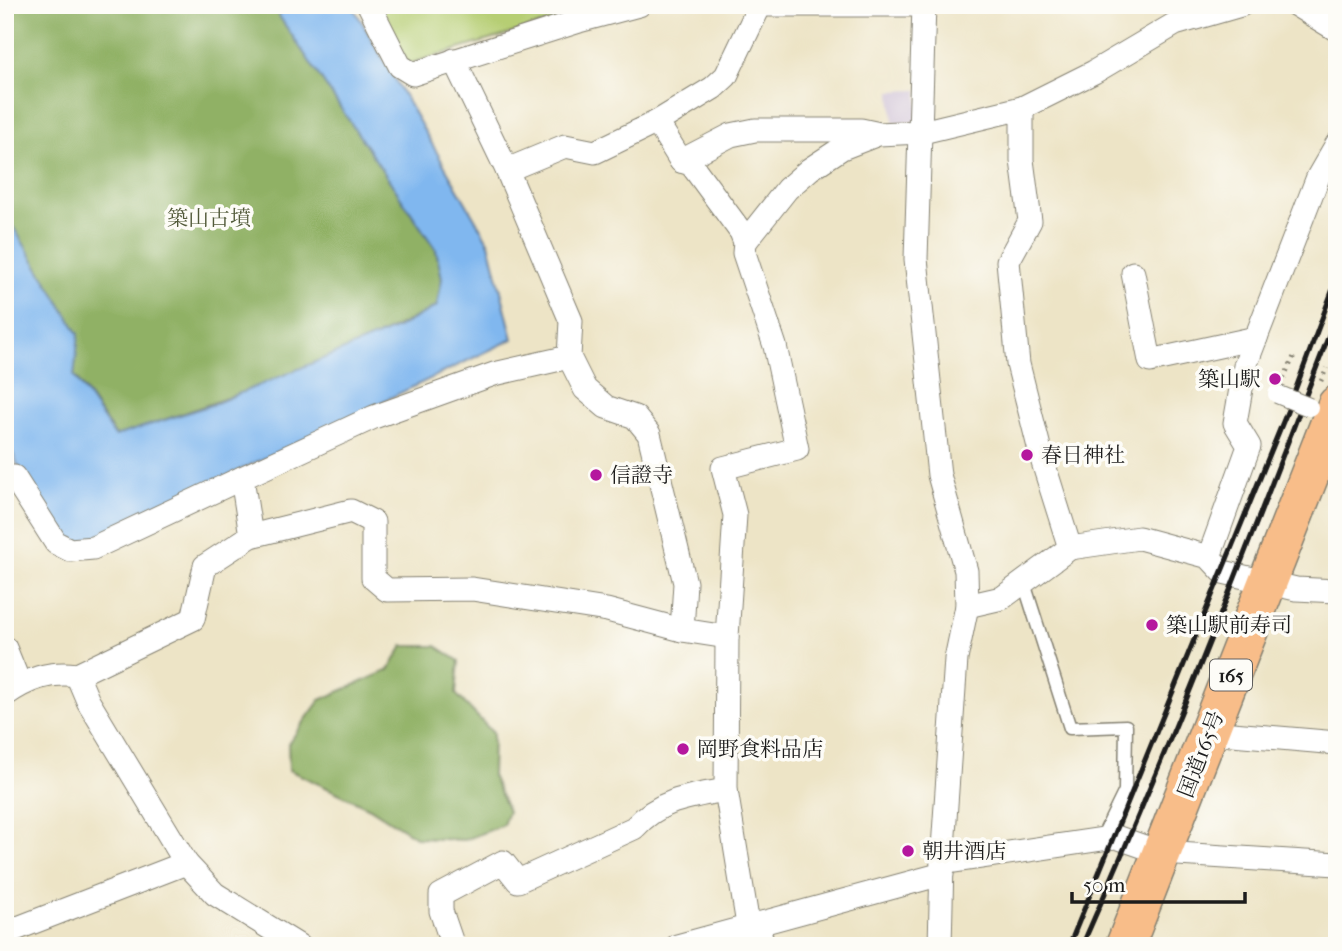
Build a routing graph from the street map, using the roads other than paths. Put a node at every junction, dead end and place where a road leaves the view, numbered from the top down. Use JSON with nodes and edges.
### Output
{"nodes":[{"id":1,"x":369,"y":5,"type":"edge"},
{"id":2,"x":639,"y":5,"type":"edge"},
{"id":3,"x":762,"y":5,"type":"edge"},
{"id":4,"x":921,"y":5,"type":"edge"},
{"id":5,"x":1241,"y":5,"type":"edge"},
{"id":6,"x":1296,"y":5,"type":"edge"},
{"id":7,"x":1337,"y":30,"type":"edge"},
{"id":8,"x":454,"y":60,"type":"junction"},
{"id":9,"x":1022,"y":108,"type":"junction"},
{"id":10,"x":657,"y":122,"type":"junction"},
{"id":11,"x":922,"y":132,"type":"junction"},
{"id":12,"x":878,"y":134,"type":"junction"},
{"id":13,"x":1337,"y":144,"type":"edge"},
{"id":14,"x":681,"y":161,"type":"junction"},
{"id":15,"x":507,"y":170,"type":"junction"},
{"id":16,"x":745,"y":242,"type":"junction"},
{"id":17,"x":1133,"y":273,"type":"dead end"},
{"id":18,"x":1256,"y":338,"type":"junction"},
{"id":19,"x":569,"y":357,"type":"junction"},
{"id":20,"x":1277,"y":394,"type":"dead end"},
{"id":21,"x":1323,"y":406,"type":"edge"},
{"id":22,"x":5,"y":477,"type":"edge"},
{"id":23,"x":242,"y":478,"type":"junction"},
{"id":24,"x":251,"y":536,"type":"junction"},
{"id":25,"x":1070,"y":548,"type":"junction"},
{"id":26,"x":1209,"y":557,"type":"junction"},
{"id":27,"x":1024,"y":583,"type":"junction"},
{"id":28,"x":1267,"y":584,"type":"junction"},
{"id":29,"x":1337,"y":591,"type":"edge"},
{"id":30,"x":967,"y":606,"type":"junction"},
{"id":31,"x":682,"y":630,"type":"junction"},
{"id":32,"x":727,"y":637,"type":"junction"},
{"id":33,"x":5,"y":648,"type":"edge"},
{"id":34,"x":77,"y":675,"type":"junction"},
{"id":35,"x":12,"y":690,"type":"edge"},
{"id":36,"x":1209,"y":732,"type":"junction"},
{"id":37,"x":1337,"y":743,"type":"edge"},
{"id":38,"x":726,"y":790,"type":"junction"},
{"id":39,"x":1102,"y":838,"type":"junction"},
{"id":40,"x":1162,"y":853,"type":"junction"},
{"id":41,"x":186,"y":863,"type":"junction"},
{"id":42,"x":1337,"y":864,"type":"edge"},
{"id":43,"x":942,"y":868,"type":"junction"},
{"id":44,"x":752,"y":924,"type":"junction"},
{"id":45,"x":6,"y":931,"type":"edge"},
{"id":46,"x":299,"y":946,"type":"edge"},
{"id":47,"x":453,"y":946,"type":"edge"},
{"id":48,"x":677,"y":946,"type":"edge"},
{"id":49,"x":764,"y":946,"type":"edge"},
{"id":50,"x":940,"y":946,"type":"edge"},
{"id":51,"x":1125,"y":946,"type":"edge"}],
"edges":[{"from":1,"to":8,"type":"street"},
{"from":2,"to":8,"type":"street"},
{"from":3,"to":4,"type":"street"},
{"from":3,"to":10,"type":"street"},
{"from":4,"to":11,"type":"street"},
{"from":5,"to":9,"type":"street"},
{"from":6,"to":7,"type":"street"},
{"from":8,"to":15,"type":"street"},
{"from":9,"to":11,"type":"street"},
{"from":9,"to":25,"type":"street"},
{"from":10,"to":14,"type":"street"},
{"from":10,"to":15,"type":"street"},
{"from":11,"to":12,"type":"street"},
{"from":11,"to":30,"type":"street"},
{"from":12,"to":14,"type":"street"},
{"from":12,"to":16,"type":"street"},
{"from":13,"to":18,"type":"street"},
{"from":14,"to":16,"type":"street"},
{"from":15,"to":19,"type":"street"},
{"from":16,"to":32,"type":"street"},
{"from":17,"to":18,"type":"street"},
{"from":18,"to":26,"type":"street"},
{"from":19,"to":23,"type":"street"},
{"from":19,"to":31,"type":"street"},
{"from":20,"to":21,"type":"street","bridge":true},
{"from":21,"to":28,"type":"highway","name":"国道165号","number":"165"},
{"from":22,"to":23,"type":"street"},
{"from":23,"to":24,"type":"street"},
{"from":24,"to":31,"type":"street"},
{"from":24,"to":34,"type":"street"},
{"from":25,"to":26,"type":"street"},
{"from":25,"to":27,"type":"street"},
{"from":26,"to":28,"type":"street"},
{"from":27,"to":30,"type":"street"},
{"from":27,"to":39,"type":"lane"},
{"from":28,"to":29,"type":"street"},
{"from":28,"to":36,"type":"highway","name":"国道165号","number":"165"},
{"from":30,"to":43,"type":"street"},
{"from":31,"to":32,"type":"street"},
{"from":32,"to":38,"type":"street"},
{"from":33,"to":35,"type":"street"},
{"from":34,"to":35,"type":"street"},
{"from":34,"to":41,"type":"street"},
{"from":36,"to":37,"type":"street"},
{"from":36,"to":40,"type":"highway","name":"国道165号","number":"165"},
{"from":38,"to":44,"type":"street"},
{"from":38,"to":47,"type":"street"},
{"from":39,"to":40,"type":"street"},
{"from":39,"to":43,"type":"street"},
{"from":40,"to":42,"type":"street"},
{"from":40,"to":51,"type":"highway","name":"国道165号","number":"165"},
{"from":41,"to":45,"type":"street"},
{"from":41,"to":46,"type":"street"},
{"from":43,"to":44,"type":"street"},
{"from":43,"to":50,"type":"street"},
{"from":44,"to":48,"type":"street"},
{"from":44,"to":49,"type":"street"}]}
